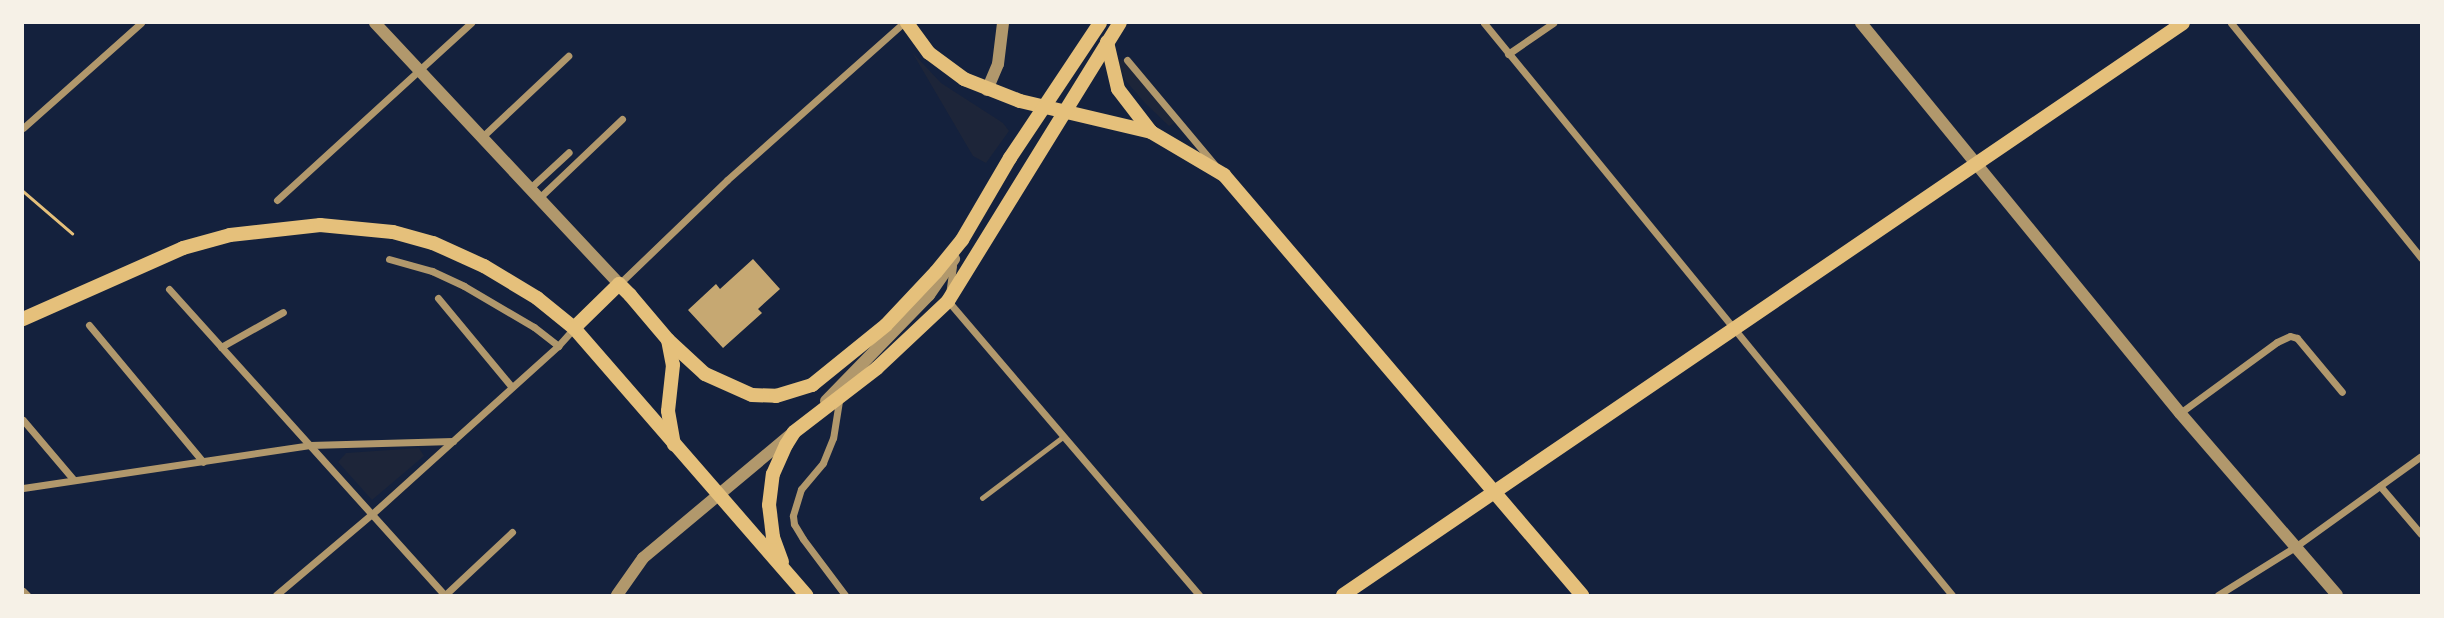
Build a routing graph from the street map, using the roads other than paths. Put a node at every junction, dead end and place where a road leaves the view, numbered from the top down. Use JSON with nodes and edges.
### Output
{"nodes":[{"id":1,"x":141,"y":23,"type":"edge"},
{"id":2,"x":375,"y":23,"type":"edge"},
{"id":3,"x":471,"y":23,"type":"edge"},
{"id":4,"x":905,"y":23,"type":"edge"},
{"id":5,"x":1003,"y":23,"type":"edge"},
{"id":6,"x":1100,"y":23,"type":"edge"},
{"id":7,"x":1120,"y":23,"type":"edge"},
{"id":8,"x":1484,"y":23,"type":"edge"},
{"id":9,"x":1553,"y":23,"type":"edge"},
{"id":10,"x":2183,"y":23,"type":"edge"},
{"id":11,"x":2231,"y":23,"type":"edge"},
{"id":12,"x":1864,"y":24,"type":"edge"},
{"id":13,"x":1107,"y":41,"type":"junction"},
{"id":14,"x":1508,"y":54,"type":"junction"},
{"id":15,"x":568,"y":56,"type":"dead end"},
{"id":16,"x":1128,"y":60,"type":"dead end"},
{"id":17,"x":420,"y":71,"type":"junction"},
{"id":18,"x":987,"y":90,"type":"junction"},
{"id":19,"x":1045,"y":107,"type":"junction"},
{"id":20,"x":1064,"y":112,"type":"junction"},
{"id":21,"x":622,"y":119,"type":"dead end"},
{"id":22,"x":23,"y":128,"type":"edge"},
{"id":23,"x":1151,"y":132,"type":"junction"},
{"id":24,"x":481,"y":138,"type":"junction"},
{"id":25,"x":569,"y":152,"type":"dead end"},
{"id":26,"x":1976,"y":165,"type":"junction"},
{"id":27,"x":1223,"y":175,"type":"junction"},
{"id":28,"x":533,"y":195,"type":"junction"},
{"id":29,"x":277,"y":200,"type":"dead end"},
{"id":30,"x":962,"y":240,"type":"junction"},
{"id":31,"x":2421,"y":258,"type":"edge"},
{"id":32,"x":389,"y":259,"type":"dead end"},
{"id":33,"x":954,"y":259,"type":"junction"},
{"id":34,"x":619,"y":284,"type":"junction"},
{"id":35,"x":169,"y":289,"type":"dead end"},
{"id":36,"x":438,"y":298,"type":"dead end"},
{"id":37,"x":948,"y":301,"type":"junction"},
{"id":38,"x":283,"y":312,"type":"dead end"},
{"id":39,"x":23,"y":319,"type":"edge"},
{"id":40,"x":89,"y":326,"type":"dead end"},
{"id":41,"x":574,"y":328,"type":"junction"},
{"id":42,"x":1737,"y":330,"type":"junction"},
{"id":43,"x":668,"y":340,"type":"junction"},
{"id":44,"x":558,"y":346,"type":"junction"},
{"id":45,"x":221,"y":347,"type":"junction"},
{"id":46,"x":511,"y":386,"type":"junction"},
{"id":47,"x":2342,"y":392,"type":"dead end"},
{"id":48,"x":839,"y":399,"type":"junction"},
{"id":49,"x":2180,"y":413,"type":"junction"},
{"id":50,"x":23,"y":420,"type":"edge"},
{"id":51,"x":794,"y":432,"type":"junction"},
{"id":52,"x":1064,"y":436,"type":"junction"},
{"id":53,"x":453,"y":441,"type":"junction"},
{"id":54,"x":310,"y":445,"type":"junction"},
{"id":55,"x":674,"y":446,"type":"junction"},
{"id":56,"x":2421,"y":456,"type":"edge"},
{"id":57,"x":203,"y":463,"type":"junction"},
{"id":58,"x":74,"y":479,"type":"junction"},
{"id":59,"x":2380,"y":486,"type":"junction"},
{"id":60,"x":23,"y":488,"type":"edge"},
{"id":61,"x":1494,"y":494,"type":"junction"},
{"id":62,"x":982,"y":498,"type":"dead end"},
{"id":63,"x":372,"y":514,"type":"junction"},
{"id":64,"x":512,"y":532,"type":"dead end"},
{"id":65,"x":2421,"y":534,"type":"edge"},
{"id":66,"x":2295,"y":547,"type":"junction"},
{"id":67,"x":23,"y":591,"type":"edge"},
{"id":68,"x":802,"y":591,"type":"edge"},
{"id":69,"x":27,"y":595,"type":"edge"},
{"id":70,"x":276,"y":595,"type":"edge"},
{"id":71,"x":445,"y":595,"type":"edge"},
{"id":72,"x":617,"y":595,"type":"edge"},
{"id":73,"x":845,"y":595,"type":"edge"},
{"id":74,"x":1199,"y":595,"type":"edge"},
{"id":75,"x":1343,"y":595,"type":"edge"},
{"id":76,"x":1582,"y":595,"type":"edge"},
{"id":77,"x":1952,"y":595,"type":"edge"},
{"id":78,"x":2218,"y":595,"type":"edge"},
{"id":79,"x":2337,"y":595,"type":"edge"}],
"edges":[{"from":1,"to":22,"type":"street"},
{"from":2,"to":17,"type":"street"},
{"from":3,"to":17,"type":"street"},
{"from":4,"to":18,"type":"main road"},
{"from":4,"to":34,"type":"street"},
{"from":5,"to":18,"type":"street"},
{"from":6,"to":19,"type":"main road"},
{"from":7,"to":13,"type":"main road"},
{"from":8,"to":14,"type":"street"},
{"from":9,"to":14,"type":"street"},
{"from":10,"to":26,"type":"main road"},
{"from":11,"to":31,"type":"street"},
{"from":12,"to":26,"type":"street"},
{"from":13,"to":20,"type":"main road"},
{"from":13,"to":23,"type":"main road"},
{"from":14,"to":42,"type":"street"},
{"from":15,"to":24,"type":"street"},
{"from":16,"to":27,"type":"street"},
{"from":17,"to":24,"type":"street"},
{"from":17,"to":29,"type":"street"},
{"from":18,"to":19,"type":"main road"},
{"from":19,"to":20,"type":"main road"},
{"from":19,"to":30,"type":"main road"},
{"from":20,"to":23,"type":"main road"},
{"from":20,"to":37,"type":"main road"},
{"from":21,"to":28,"type":"street"},
{"from":23,"to":27,"type":"main road"},
{"from":24,"to":28,"type":"street"},
{"from":25,"to":28,"type":"street"},
{"from":26,"to":42,"type":"main road"},
{"from":26,"to":49,"type":"street"},
{"from":27,"to":61,"type":"main road"},
{"from":28,"to":34,"type":"street"},
{"from":30,"to":33,"type":"street"},
{"from":30,"to":43,"type":"main road"},
{"from":32,"to":44,"type":"street"},
{"from":33,"to":37,"type":"street"},
{"from":33,"to":51,"type":"street"},
{"from":34,"to":41,"type":"main road"},
{"from":34,"to":43,"type":"main road"},
{"from":35,"to":45,"type":"street"},
{"from":36,"to":46,"type":"street"},
{"from":37,"to":48,"type":"main road"},
{"from":37,"to":52,"type":"street"},
{"from":38,"to":45,"type":"street"},
{"from":39,"to":41,"type":"main road"},
{"from":40,"to":57,"type":"street"},
{"from":41,"to":44,"type":"street"},
{"from":41,"to":55,"type":"main road"},
{"from":42,"to":61,"type":"main road"},
{"from":42,"to":77,"type":"street"},
{"from":43,"to":55,"type":"main road"},
{"from":44,"to":46,"type":"street"},
{"from":45,"to":54,"type":"street"},
{"from":46,"to":53,"type":"street"},
{"from":47,"to":49,"type":"street"},
{"from":48,"to":51,"type":"main road"},
{"from":48,"to":73,"type":"street"},
{"from":49,"to":66,"type":"street"},
{"from":50,"to":58,"type":"street"},
{"from":51,"to":68,"type":"main road"},
{"from":51,"to":72,"type":"street"},
{"from":52,"to":62,"type":"lane"},
{"from":52,"to":74,"type":"street"},
{"from":53,"to":54,"type":"street"},
{"from":53,"to":63,"type":"street"},
{"from":54,"to":57,"type":"street"},
{"from":54,"to":63,"type":"street"},
{"from":55,"to":68,"type":"main road"},
{"from":56,"to":59,"type":"street"},
{"from":57,"to":58,"type":"street"},
{"from":58,"to":60,"type":"street"},
{"from":59,"to":65,"type":"street"},
{"from":59,"to":66,"type":"street"},
{"from":61,"to":75,"type":"main road"},
{"from":61,"to":76,"type":"main road"},
{"from":63,"to":70,"type":"street"},
{"from":63,"to":71,"type":"street"},
{"from":64,"to":71,"type":"street"},
{"from":66,"to":78,"type":"street"},
{"from":66,"to":79,"type":"street"},
{"from":67,"to":69,"type":"street"}]}
